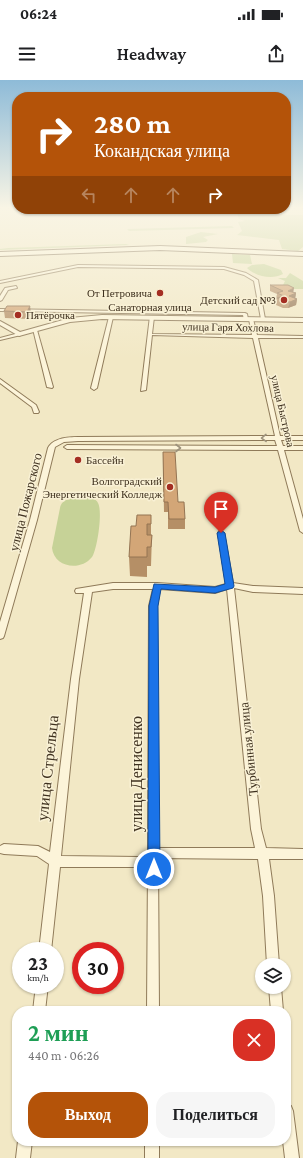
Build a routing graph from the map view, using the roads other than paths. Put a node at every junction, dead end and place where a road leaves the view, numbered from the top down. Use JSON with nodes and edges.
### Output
{"nodes":[{"id":1,"x":0,"y":282,"type":"edge"},
{"id":2,"x":16,"y":287,"type":"dead end"},
{"id":3,"x":0,"y":300,"type":"edge"},
{"id":4,"x":0,"y":310,"type":"edge"},
{"id":5,"x":181,"y":315,"type":"junction"},
{"id":6,"x":111,"y":317,"type":"junction"},
{"id":7,"x":152,"y":317,"type":"junction"},
{"id":8,"x":248,"y":319,"type":"junction"},
{"id":9,"x":263,"y":319,"type":"junction"},
{"id":10,"x":303,"y":320,"type":"edge"},
{"id":11,"x":0,"y":323,"type":"edge"},
{"id":12,"x":35,"y":330,"type":"junction"},
{"id":13,"x":19,"y":334,"type":"junction"},
{"id":14,"x":154,"y":335,"type":"dead end"},
{"id":15,"x":255,"y":336,"type":"junction"},
{"id":16,"x":303,"y":337,"type":"edge"},
{"id":17,"x":0,"y":339,"type":"edge"},
{"id":18,"x":0,"y":381,"type":"edge"},
{"id":19,"x":50,"y":387,"type":"dead end"},
{"id":20,"x":94,"y":388,"type":"dead end"},
{"id":21,"x":143,"y":390,"type":"dead end"},
{"id":22,"x":36,"y":412,"type":"dead end"},
{"id":23,"x":278,"y":437,"type":"junction"},
{"id":24,"x":128,"y":438,"type":"junction"},
{"id":25,"x":303,"y":438,"type":"edge"},
{"id":26,"x":68,"y":447,"type":"dead end"},
{"id":27,"x":139,"y":448,"type":"junction"},
{"id":28,"x":280,"y":448,"type":"junction"},
{"id":29,"x":303,"y":448,"type":"edge"},
{"id":30,"x":303,"y":531,"type":"edge"},
{"id":31,"x":221,"y":533,"type":"dead end"},
{"id":32,"x":157,"y":586,"type":"junction"},
{"id":33,"x":230,"y":586,"type":"junction"},
{"id":34,"x":303,"y":591,"type":"edge"},
{"id":35,"x":0,"y":636,"type":"edge"},
{"id":36,"x":4,"y":849,"type":"dead end"},
{"id":37,"x":154,"y":853,"type":"junction"},
{"id":38,"x":263,"y":853,"type":"junction"},
{"id":39,"x":303,"y":854,"type":"edge"},
{"id":40,"x":55,"y":861,"type":"junction"},
{"id":41,"x":47,"y":942,"type":"edge"},
{"id":42,"x":273,"y":958,"type":"edge"},
{"id":43,"x":41,"y":994,"type":"edge"},
{"id":44,"x":276,"y":994,"type":"edge"},
{"id":45,"x":40,"y":1006,"type":"edge"},
{"id":46,"x":153,"y":1006,"type":"edge"},
{"id":47,"x":277,"y":1006,"type":"edge"},
{"id":48,"x":24,"y":1146,"type":"edge"},
{"id":49,"x":152,"y":1146,"type":"edge"},
{"id":50,"x":290,"y":1146,"type":"edge"},
{"id":51,"x":23,"y":1158,"type":"edge"},
{"id":52,"x":152,"y":1158,"type":"edge"},
{"id":53,"x":292,"y":1158,"type":"edge"}],
"edges":[{"from":1,"to":9,"type":"street"},
{"from":2,"to":3,"type":"street"},
{"from":4,"to":5,"type":"street"},
{"from":5,"to":7,"type":"street","name":"Санаторная улица"},
{"from":5,"to":8,"type":"street","name":"Санаторная улица"},
{"from":6,"to":7,"type":"street","name":"Санаторная улица"},
{"from":6,"to":12,"type":"street","name":"Санаторная улица"},
{"from":6,"to":20,"type":"street"},
{"from":7,"to":21,"type":"street"},
{"from":8,"to":9,"type":"street","name":"Санаторная улица"},
{"from":8,"to":15,"type":"street","name":"улица Быстрова"},
{"from":9,"to":10,"type":"street","name":"Санаторная улица"},
{"from":11,"to":13,"type":"street"},
{"from":12,"to":13,"type":"street","name":"Санаторная улица"},
{"from":12,"to":19,"type":"street"},
{"from":13,"to":17,"type":"street","name":"Санаторная улица"},
{"from":14,"to":15,"type":"street","name":"улица Гаря Хохлова"},
{"from":15,"to":16,"type":"street","name":"улица Гаря Хохлова"},
{"from":15,"to":23,"type":"street","name":"улица Быстрова"},
{"from":18,"to":22,"type":"street"},
{"from":23,"to":24,"type":"street","one_way":true},
{"from":23,"to":25,"type":"street"},
{"from":23,"to":28,"type":"street","name":"улица Быстрова"},
{"from":24,"to":27,"type":"street"},
{"from":24,"to":35,"type":"street","name":"улица Пожарского"},
{"from":26,"to":27,"type":"street"},
{"from":27,"to":28,"type":"street","one_way":true},
{"from":28,"to":29,"type":"street"},
{"from":28,"to":30,"type":"street","name":"улица Быстрова"},
{"from":31,"to":33,"type":"street","name":"Турбинная улица"},
{"from":32,"to":33,"type":"street"},
{"from":32,"to":37,"type":"street","name":"улица Денисенко"},
{"from":32,"to":40,"type":"street","name":"улица Стрельца"},
{"from":33,"to":34,"type":"street"},
{"from":33,"to":38,"type":"street","name":"Турбинная улица"},
{"from":36,"to":40,"type":"street"},
{"from":37,"to":38,"type":"street"},
{"from":37,"to":40,"type":"street"},
{"from":37,"to":46,"type":"street","name":"улица Денисенко"},
{"from":38,"to":39,"type":"street"},
{"from":38,"to":42,"type":"street","name":"Турбинная улица"},
{"from":40,"to":41,"type":"street","name":"улица Стрельца"},
{"from":43,"to":45,"type":"street"},
{"from":44,"to":47,"type":"street"},
{"from":48,"to":51,"type":"street"},
{"from":49,"to":52,"type":"street"},
{"from":50,"to":53,"type":"street"}]}
